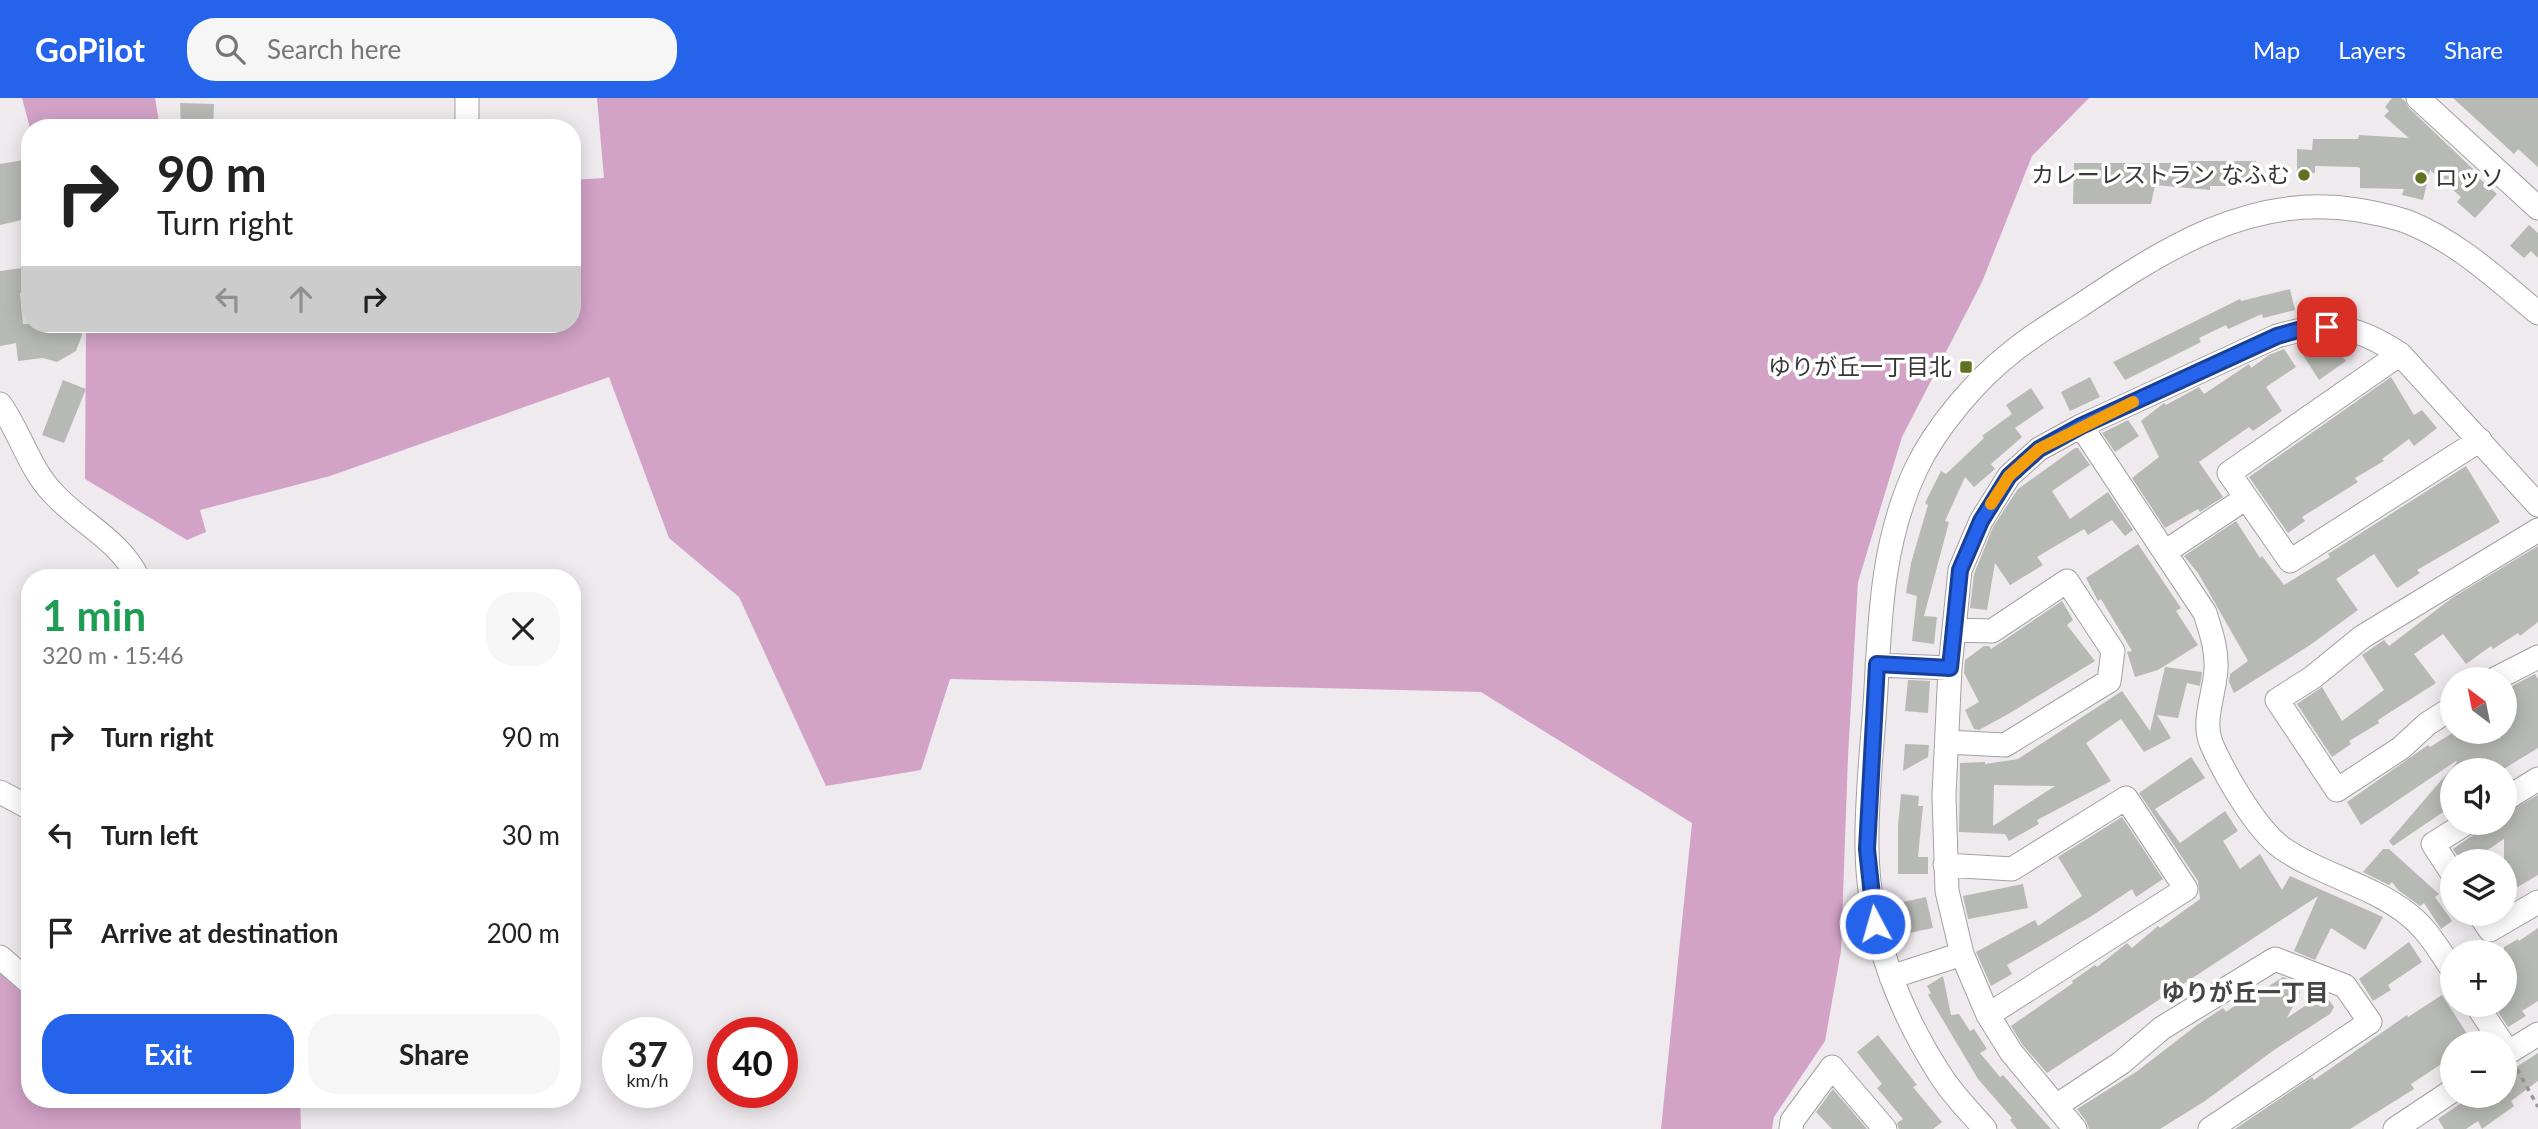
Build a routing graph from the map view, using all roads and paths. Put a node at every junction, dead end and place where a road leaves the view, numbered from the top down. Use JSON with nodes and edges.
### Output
{"nodes":[{"id":1,"x":467,"y":98,"type":"edge"},
{"id":2,"x":2418,"y":98,"type":"edge"},
{"id":3,"x":467,"y":119,"type":"edge"},
{"id":4,"x":2538,"y":208,"type":"edge"},
{"id":5,"x":2538,"y":313,"type":"edge"},
{"id":6,"x":2400,"y":354,"type":"junction"},
{"id":7,"x":0,"y":404,"type":"edge"},
{"id":8,"x":2081,"y":426,"type":"junction"},
{"id":9,"x":2480,"y":440,"type":"junction"},
{"id":10,"x":2246,"y":498,"type":"junction"},
{"id":11,"x":2538,"y":505,"type":"edge"},
{"id":12,"x":2538,"y":530,"type":"edge"},
{"id":13,"x":2165,"y":552,"type":"junction"},
{"id":14,"x":133,"y":569,"type":"edge"},
{"id":15,"x":1955,"y":630,"type":"junction"},
{"id":16,"x":2538,"y":657,"type":"edge"},
{"id":17,"x":1877,"y":664,"type":"junction"},
{"id":18,"x":1950,"y":668,"type":"junction"},
{"id":19,"x":2517,"y":668,"type":"edge"},
{"id":20,"x":2440,"y":716,"type":"edge"},
{"id":21,"x":1947,"y":742,"type":"junction"},
{"id":22,"x":2538,"y":779,"type":"edge"},
{"id":23,"x":0,"y":792,"type":"edge"},
{"id":24,"x":2517,"y":792,"type":"edge"},
{"id":25,"x":21,"y":803,"type":"edge"},
{"id":26,"x":2447,"y":835,"type":"edge"},
{"id":27,"x":2440,"y":855,"type":"edge"},
{"id":28,"x":1945,"y":865,"type":"junction"},
{"id":29,"x":2538,"y":902,"type":"edge"},
{"id":30,"x":2517,"y":914,"type":"edge"},
{"id":31,"x":2440,"y":951,"type":"edge"},
{"id":32,"x":1962,"y":954,"type":"junction"},
{"id":33,"x":0,"y":957,"type":"edge"},
{"id":34,"x":21,"y":976,"type":"edge"},
{"id":35,"x":1891,"y":977,"type":"junction"},
{"id":36,"x":1987,"y":1015,"type":"junction"},
{"id":37,"x":2538,"y":1034,"type":"edge"},
{"id":38,"x":2517,"y":1044,"type":"edge"},
{"id":39,"x":2517,"y":1071,"type":"edge"},
{"id":40,"x":2440,"y":1099,"type":"edge"},
{"id":41,"x":2056,"y":1106,"type":"junction"},
{"id":42,"x":2538,"y":1107,"type":"edge"},
{"id":43,"x":1791,"y":1129,"type":"edge"},
{"id":44,"x":1885,"y":1129,"type":"edge"},
{"id":45,"x":1985,"y":1129,"type":"edge"},
{"id":46,"x":2075,"y":1129,"type":"edge"},
{"id":47,"x":2210,"y":1129,"type":"edge"},
{"id":48,"x":2395,"y":1129,"type":"edge"}],
"edges":[{"from":1,"to":3,"type":"street"},
{"from":2,"to":4,"type":"street"},
{"from":5,"to":17,"type":"street"},
{"from":6,"to":8,"type":"street"},
{"from":6,"to":9,"type":"street"},
{"from":6,"to":10,"type":"street"},
{"from":7,"to":14,"type":"street"},
{"from":8,"to":13,"type":"street"},
{"from":8,"to":15,"type":"street"},
{"from":9,"to":10,"type":"street"},
{"from":9,"to":11,"type":"street"},
{"from":10,"to":13,"type":"street"},
{"from":12,"to":20,"type":"street"},
{"from":13,"to":31,"type":"street"},
{"from":15,"to":18,"type":"street"},
{"from":15,"to":21,"type":"street"},
{"from":16,"to":19,"type":"street"},
{"from":17,"to":18,"type":"street"},
{"from":17,"to":35,"type":"street"},
{"from":18,"to":21,"type":"street"},
{"from":21,"to":28,"type":"street"},
{"from":22,"to":24,"type":"street"},
{"from":23,"to":25,"type":"street"},
{"from":26,"to":27,"type":"street"},
{"from":28,"to":32,"type":"street"},
{"from":28,"to":36,"type":"street"},
{"from":29,"to":30,"type":"street"},
{"from":32,"to":35,"type":"street"},
{"from":32,"to":36,"type":"street"},
{"from":33,"to":34,"type":"street"},
{"from":35,"to":45,"type":"street"},
{"from":36,"to":41,"type":"street"},
{"from":37,"to":38,"type":"street"},
{"from":39,"to":42,"type":"path"},
{"from":40,"to":48,"type":"street"},
{"from":41,"to":46,"type":"street"},
{"from":41,"to":47,"type":"street"},
{"from":43,"to":44,"type":"street"}]}
